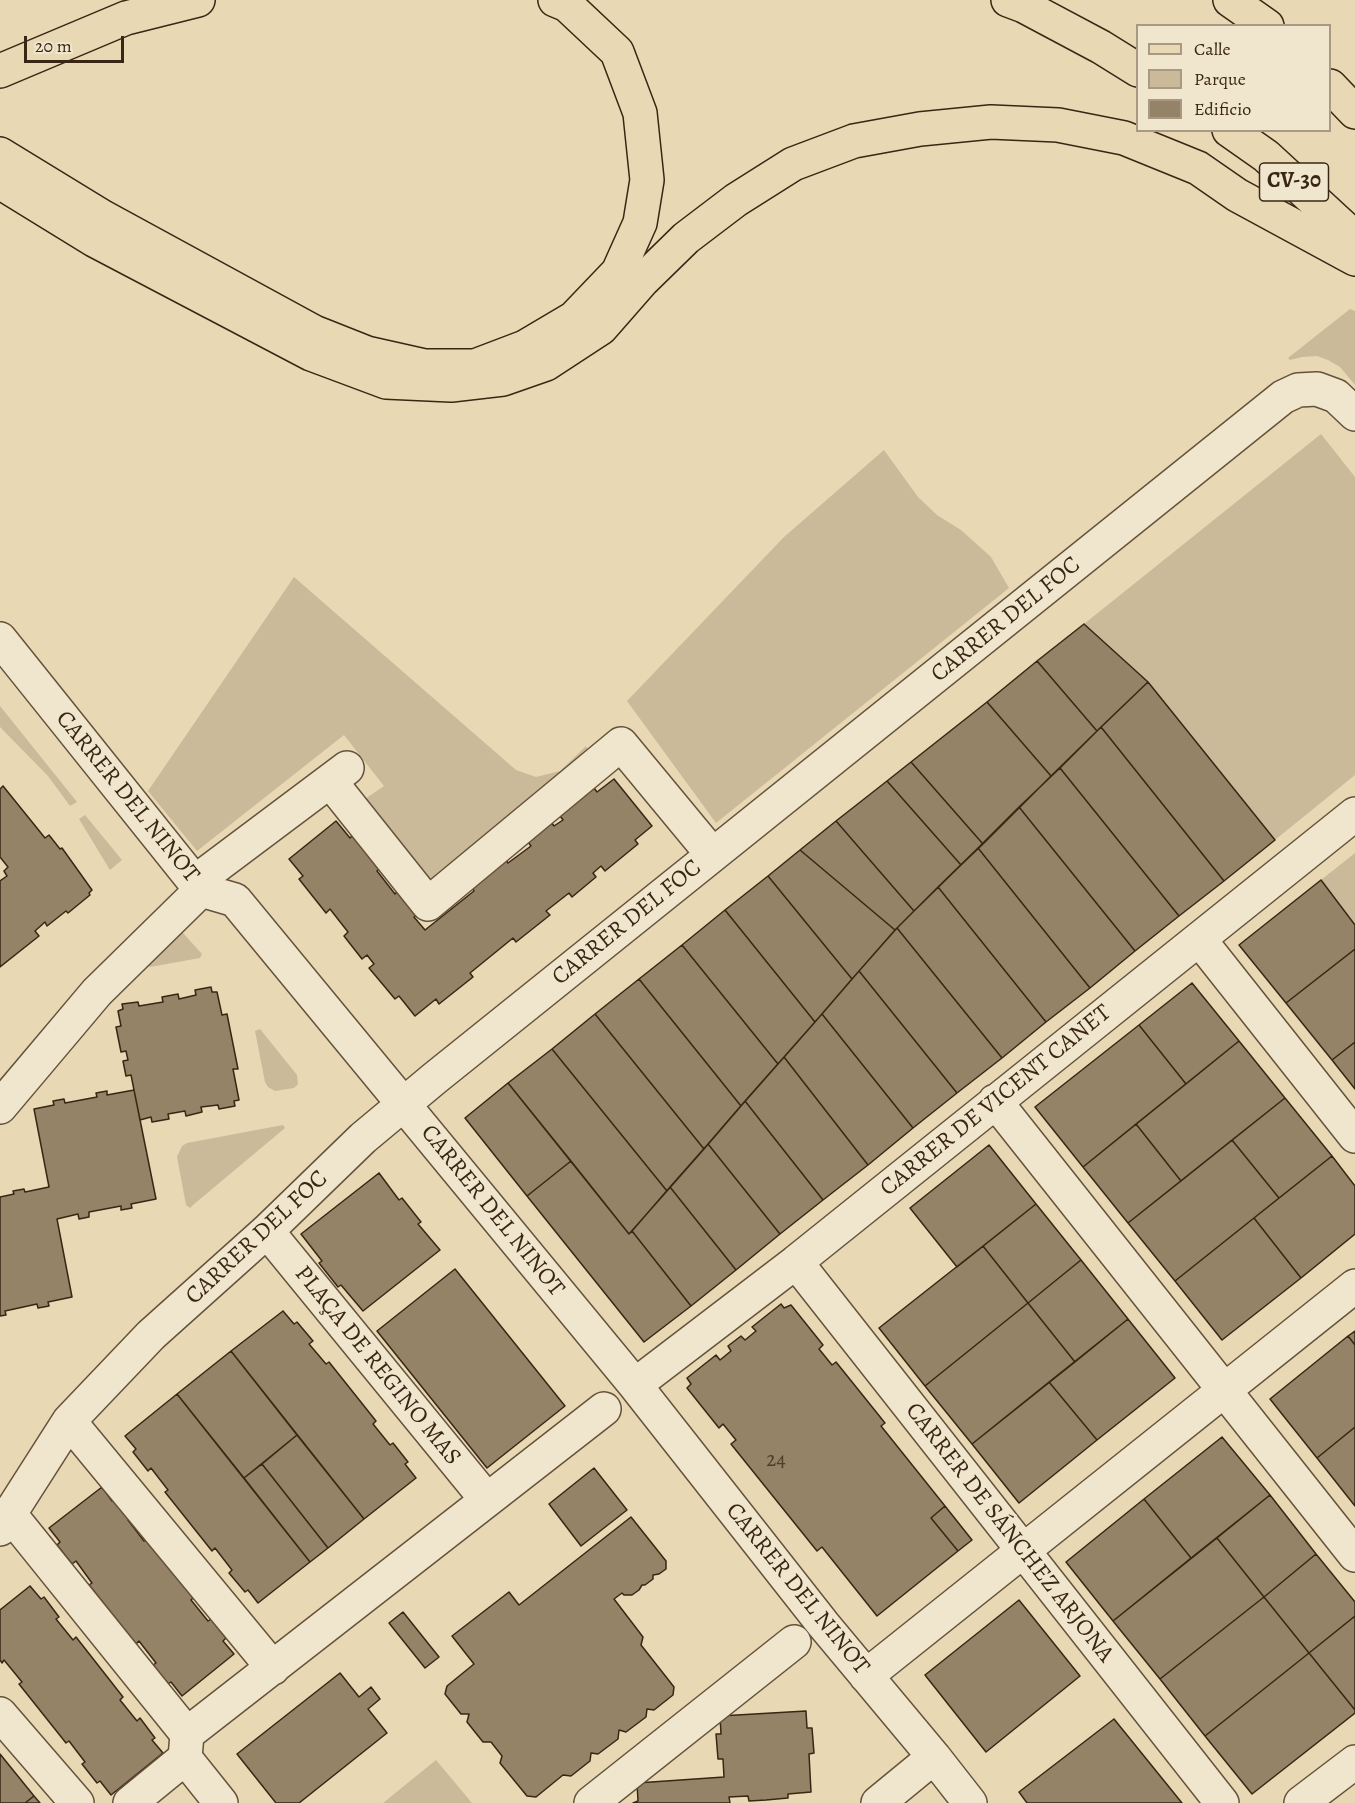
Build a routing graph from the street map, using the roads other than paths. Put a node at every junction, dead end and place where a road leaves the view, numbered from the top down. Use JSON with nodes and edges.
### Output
{"nodes":[{"id":1,"x":198,"y":0,"type":"edge"},
{"id":2,"x":555,"y":0,"type":"edge"},
{"id":3,"x":1008,"y":0,"type":"edge"},
{"id":4,"x":1230,"y":0,"type":"edge"},
{"id":5,"x":1264,"y":24,"type":"edge"},
{"id":6,"x":1136,"y":69,"type":"edge"},
{"id":7,"x":0,"y":71,"type":"edge"},
{"id":8,"x":1331,"y":88,"type":"edge"},
{"id":9,"x":1355,"y":111,"type":"edge"},
{"id":10,"x":1231,"y":132,"type":"edge"},
{"id":11,"x":0,"y":154,"type":"edge"},
{"id":12,"x":0,"y":182,"type":"edge"},
{"id":13,"x":98,"y":229,"type":"junction"},
{"id":14,"x":1355,"y":238,"type":"edge"},
{"id":15,"x":1355,"y":260,"type":"edge"},
{"id":16,"x":1355,"y":414,"type":"edge"},
{"id":17,"x":0,"y":639,"type":"edge"},
{"id":18,"x":1355,"y":813,"type":"edge"},
{"id":19,"x":712,"y":854,"type":"junction"},
{"id":20,"x":198,"y":886,"type":"junction"},
{"id":21,"x":1199,"y":939,"type":"junction"},
{"id":22,"x":995,"y":1101,"type":"junction"},
{"id":23,"x":404,"y":1105,"type":"junction"},
{"id":24,"x":0,"y":1107,"type":"edge"},
{"id":25,"x":1355,"y":1136,"type":"edge"},
{"id":26,"x":267,"y":1231,"type":"junction"},
{"id":27,"x":796,"y":1262,"type":"junction"},
{"id":28,"x":1355,"y":1286,"type":"edge"},
{"id":29,"x":635,"y":1385,"type":"junction"},
{"id":30,"x":1224,"y":1390,"type":"junction"},
{"id":31,"x":604,"y":1409,"type":"dead end"},
{"id":32,"x":69,"y":1421,"type":"junction"},
{"id":33,"x":487,"y":1500,"type":"junction"},
{"id":34,"x":5,"y":1521,"type":"edge"},
{"id":35,"x":1023,"y":1552,"type":"junction"},
{"id":36,"x":1355,"y":1555,"type":"edge"},
{"id":37,"x":794,"y":1642,"type":"dead end"},
{"id":38,"x":273,"y":1668,"type":"junction"},
{"id":39,"x":866,"y":1676,"type":"junction"},
{"id":40,"x":0,"y":1714,"type":"edge"},
{"id":41,"x":186,"y":1746,"type":"junction"},
{"id":42,"x":934,"y":1757,"type":"junction"},
{"id":43,"x":1355,"y":1762,"type":"edge"},
{"id":44,"x":77,"y":1803,"type":"edge"},
{"id":45,"x":130,"y":1803,"type":"edge"},
{"id":46,"x":221,"y":1803,"type":"edge"},
{"id":47,"x":591,"y":1803,"type":"edge"},
{"id":48,"x":878,"y":1803,"type":"edge"},
{"id":49,"x":970,"y":1803,"type":"edge"},
{"id":50,"x":1222,"y":1803,"type":"edge"},
{"id":51,"x":1301,"y":1803,"type":"edge"}],
"edges":[{"from":1,"to":7,"type":"main road"},
{"from":2,"to":13,"type":"main road"},
{"from":3,"to":6,"type":"main road"},
{"from":4,"to":5,"type":"main road"},
{"from":8,"to":9,"type":"main road"},
{"from":10,"to":14,"type":"main road","number":"CV-30"},
{"from":11,"to":13,"type":"main road"},
{"from":12,"to":13,"type":"main road"},
{"from":13,"to":15,"type":"main road"},
{"from":16,"to":19,"type":"street","name":"CARRER DEL FOC"},
{"from":17,"to":20,"type":"street","name":"CARRER DEL NINOT"},
{"from":18,"to":21,"type":"street","name":"CARRER DE VICENT CANET"},
{"from":19,"to":20,"type":"street"},
{"from":19,"to":23,"type":"street","name":"CARRER DEL FOC"},
{"from":20,"to":23,"type":"street","name":"CARRER DEL NINOT"},
{"from":20,"to":24,"type":"street"},
{"from":21,"to":22,"type":"street","name":"CARRER DE VICENT CANET"},
{"from":21,"to":25,"type":"street"},
{"from":22,"to":27,"type":"street","name":"CARRER DE VICENT CANET"},
{"from":22,"to":30,"type":"street"},
{"from":23,"to":26,"type":"street","name":"CARRER DEL FOC"},
{"from":23,"to":29,"type":"street","name":"CARRER DEL NINOT"},
{"from":26,"to":32,"type":"street","name":"CARRER DEL FOC"},
{"from":26,"to":33,"type":"street","name":"PLAÇA DE REGINO MAS"},
{"from":27,"to":29,"type":"street","name":"CARRER DE VICENT CANET"},
{"from":27,"to":35,"type":"street","name":"CARRER DE SÁNCHEZ ARJONA"},
{"from":28,"to":30,"type":"street"},
{"from":29,"to":39,"type":"street","name":"CARRER DEL NINOT"},
{"from":30,"to":35,"type":"street"},
{"from":30,"to":36,"type":"street"},
{"from":31,"to":33,"type":"street"},
{"from":32,"to":34,"type":"street","name":"CARRER DEL FOC"},
{"from":32,"to":38,"type":"street"},
{"from":33,"to":38,"type":"street"},
{"from":34,"to":41,"type":"street"},
{"from":35,"to":39,"type":"street"},
{"from":35,"to":50,"type":"street","name":"CARRER DE SÁNCHEZ ARJONA"},
{"from":37,"to":47,"type":"street"},
{"from":38,"to":41,"type":"street"},
{"from":39,"to":42,"type":"street","name":"CARRER DEL NINOT"},
{"from":40,"to":44,"type":"street"},
{"from":41,"to":45,"type":"street"},
{"from":41,"to":46,"type":"street"},
{"from":42,"to":48,"type":"street"},
{"from":42,"to":49,"type":"street","name":"CARRER DEL NINOT"},
{"from":43,"to":51,"type":"street"}]}
